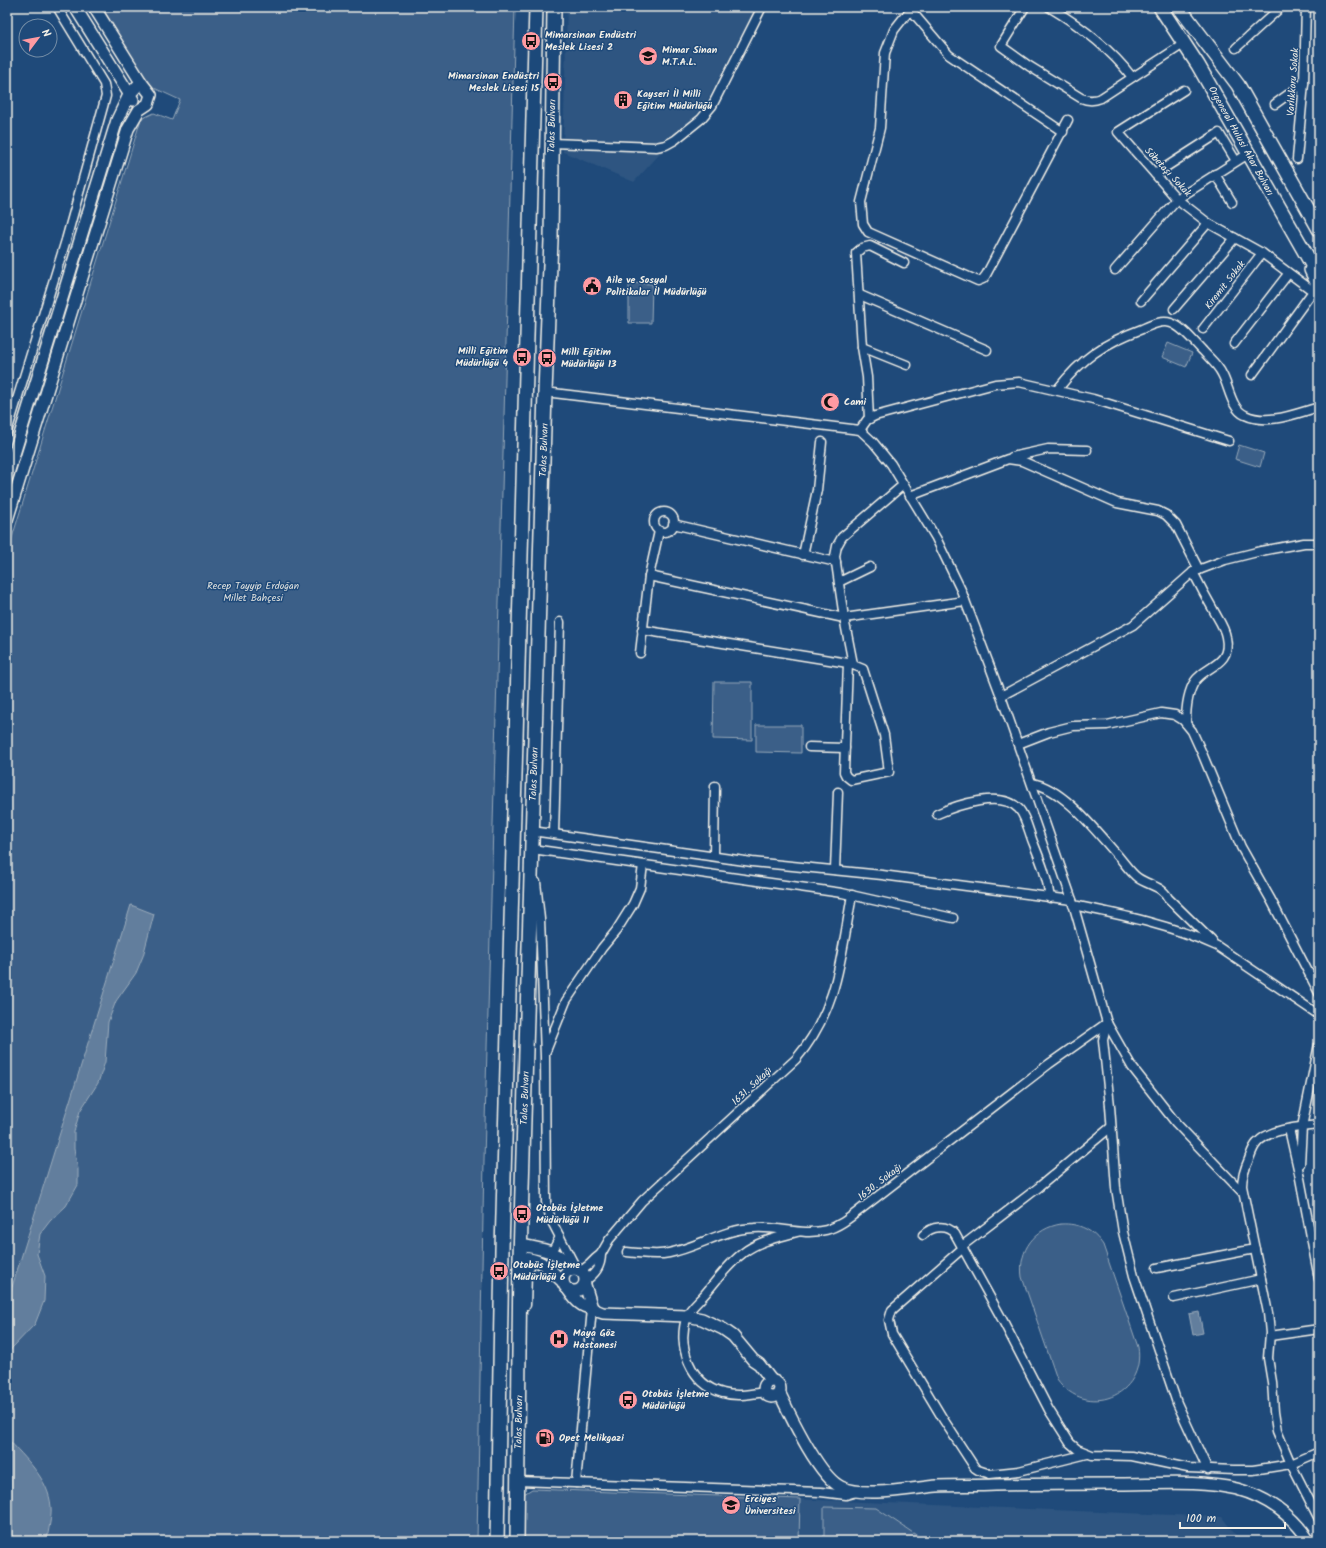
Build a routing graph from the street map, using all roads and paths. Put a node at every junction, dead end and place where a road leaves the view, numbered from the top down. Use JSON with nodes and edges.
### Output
{"nodes":[{"id":1,"x":57,"y":7,"type":"edge"},
{"id":2,"x":75,"y":7,"type":"edge"},
{"id":3,"x":94,"y":7,"type":"edge"},
{"id":4,"x":528,"y":7,"type":"edge"},
{"id":5,"x":536,"y":7,"type":"edge"},
{"id":6,"x":554,"y":7,"type":"edge"},
{"id":7,"x":762,"y":7,"type":"edge"},
{"id":8,"x":1025,"y":7,"type":"edge"},
{"id":9,"x":1049,"y":7,"type":"edge"},
{"id":10,"x":1160,"y":7,"type":"edge"},
{"id":11,"x":1179,"y":7,"type":"edge"},
{"id":12,"x":1281,"y":7,"type":"edge"},
{"id":13,"x":1306,"y":7,"type":"edge"},
{"id":14,"x":910,"y":9,"type":"edge"},
{"id":15,"x":1184,"y":43,"type":"junction"},
{"id":16,"x":1236,"y":48,"type":"dead end"},
{"id":17,"x":1132,"y":77,"type":"junction"},
{"id":18,"x":141,"y":82,"type":"junction"},
{"id":19,"x":1304,"y":83,"type":"junction"},
{"id":20,"x":1184,"y":90,"type":"dead end"},
{"id":21,"x":129,"y":95,"type":"junction"},
{"id":22,"x":1275,"y":104,"type":"dead end"},
{"id":23,"x":140,"y":110,"type":"junction"},
{"id":24,"x":1068,"y":120,"type":"dead end"},
{"id":25,"x":1063,"y":132,"type":"junction"},
{"id":26,"x":552,"y":143,"type":"junction"},
{"id":27,"x":1248,"y":154,"type":"junction"},
{"id":28,"x":1297,"y":159,"type":"dead end"},
{"id":29,"x":1236,"y":161,"type":"junction"},
{"id":30,"x":1155,"y":174,"type":"junction"},
{"id":31,"x":1215,"y":174,"type":"junction"},
{"id":32,"x":1177,"y":199,"type":"junction"},
{"id":33,"x":1232,"y":202,"type":"dead end"},
{"id":34,"x":1208,"y":223,"type":"junction"},
{"id":35,"x":1318,"y":226,"type":"edge"},
{"id":36,"x":1235,"y":238,"type":"junction"},
{"id":37,"x":1262,"y":253,"type":"junction"},
{"id":38,"x":1306,"y":256,"type":"junction"},
{"id":39,"x":904,"y":263,"type":"dead end"},
{"id":40,"x":1115,"y":270,"type":"dead end"},
{"id":41,"x":1288,"y":274,"type":"junction"},
{"id":42,"x":1319,"y":277,"type":"edge"},
{"id":43,"x":1316,"y":290,"type":"edge"},
{"id":44,"x":860,"y":295,"type":"junction"},
{"id":45,"x":1141,"y":301,"type":"dead end"},
{"id":46,"x":1174,"y":309,"type":"dead end"},
{"id":47,"x":1203,"y":329,"type":"dead end"},
{"id":48,"x":1234,"y":344,"type":"dead end"},
{"id":49,"x":862,"y":347,"type":"junction"},
{"id":50,"x":987,"y":350,"type":"dead end"},
{"id":51,"x":907,"y":365,"type":"dead end"},
{"id":52,"x":1252,"y":375,"type":"dead end"},
{"id":53,"x":1057,"y":390,"type":"junction"},
{"id":54,"x":545,"y":392,"type":"junction"},
{"id":55,"x":1319,"y":407,"type":"edge"},
{"id":56,"x":869,"y":419,"type":"junction"},
{"id":57,"x":860,"y":430,"type":"junction"},
{"id":58,"x":7,"y":432,"type":"edge"},
{"id":59,"x":1229,"y":441,"type":"dead end"},
{"id":60,"x":822,"y":442,"type":"dead end"},
{"id":61,"x":1087,"y":450,"type":"dead end"},
{"id":62,"x":1008,"y":458,"type":"junction"},
{"id":63,"x":7,"y":477,"type":"edge"},
{"id":64,"x":903,"y":484,"type":"junction"},
{"id":65,"x":910,"y":496,"type":"junction"},
{"id":66,"x":7,"y":520,"type":"edge"},
{"id":67,"x":674,"y":524,"type":"junction"},
{"id":68,"x":659,"y":531,"type":"junction"},
{"id":69,"x":1319,"y":542,"type":"edge"},
{"id":70,"x":803,"y":555,"type":"junction"},
{"id":71,"x":836,"y":562,"type":"junction"},
{"id":72,"x":870,"y":567,"type":"dead end"},
{"id":73,"x":1196,"y":571,"type":"junction"},
{"id":74,"x":648,"y":576,"type":"junction"},
{"id":75,"x":839,"y":582,"type":"junction"},
{"id":76,"x":965,"y":601,"type":"junction"},
{"id":77,"x":844,"y":618,"type":"junction"},
{"id":78,"x":560,"y":622,"type":"dead end"},
{"id":79,"x":642,"y":630,"type":"junction"},
{"id":80,"x":640,"y":653,"type":"dead end"},
{"id":81,"x":850,"y":663,"type":"junction"},
{"id":82,"x":1001,"y":696,"type":"junction"},
{"id":83,"x":1186,"y":723,"type":"junction"},
{"id":84,"x":1018,"y":744,"type":"junction"},
{"id":85,"x":809,"y":748,"type":"dead end"},
{"id":86,"x":845,"y":748,"type":"junction"},
{"id":87,"x":1032,"y":783,"type":"junction"},
{"id":88,"x":715,"y":786,"type":"dead end"},
{"id":89,"x":838,"y":792,"type":"dead end"},
{"id":90,"x":937,"y":814,"type":"dead end"},
{"id":91,"x":532,"y":831,"type":"junction"},
{"id":92,"x":554,"y":834,"type":"junction"},
{"id":93,"x":532,"y":848,"type":"junction"},
{"id":94,"x":714,"y":856,"type":"junction"},
{"id":95,"x":643,"y":864,"type":"junction"},
{"id":96,"x":835,"y":870,"type":"junction"},
{"id":97,"x":852,"y":896,"type":"junction"},
{"id":98,"x":1050,"y":898,"type":"junction"},
{"id":99,"x":1073,"y":903,"type":"junction"},
{"id":100,"x":953,"y":918,"type":"dead end"},
{"id":101,"x":1217,"y":946,"type":"junction"},
{"id":102,"x":1319,"y":993,"type":"edge"},
{"id":103,"x":1319,"y":1015,"type":"edge"},
{"id":104,"x":1108,"y":1023,"type":"junction"},
{"id":105,"x":1319,"y":1044,"type":"edge"},
{"id":106,"x":545,"y":1056,"type":"junction"},
{"id":107,"x":1319,"y":1125,"type":"edge"},
{"id":108,"x":1111,"y":1127,"type":"junction"},
{"id":109,"x":1302,"y":1127,"type":"junction"},
{"id":110,"x":1289,"y":1129,"type":"junction"},
{"id":111,"x":1299,"y":1173,"type":"junction"},
{"id":112,"x":1242,"y":1192,"type":"junction"},
{"id":113,"x":799,"y":1231,"type":"junction"},
{"id":114,"x":923,"y":1235,"type":"dead end"},
{"id":115,"x":560,"y":1237,"type":"junction"},
{"id":116,"x":1315,"y":1238,"type":"edge"},
{"id":117,"x":521,"y":1244,"type":"junction"},
{"id":118,"x":963,"y":1247,"type":"junction"},
{"id":119,"x":1255,"y":1249,"type":"junction"},
{"id":120,"x":552,"y":1252,"type":"junction"},
{"id":121,"x":627,"y":1252,"type":"dead end"},
{"id":122,"x":520,"y":1258,"type":"junction"},
{"id":123,"x":533,"y":1259,"type":"junction"},
{"id":124,"x":1157,"y":1268,"type":"dead end"},
{"id":125,"x":580,"y":1275,"type":"junction"},
{"id":126,"x":1261,"y":1279,"type":"junction"},
{"id":127,"x":1319,"y":1279,"type":"edge"},
{"id":128,"x":566,"y":1286,"type":"junction"},
{"id":129,"x":1174,"y":1298,"type":"dead end"},
{"id":130,"x":592,"y":1308,"type":"junction"},
{"id":131,"x":687,"y":1316,"type":"junction"},
{"id":132,"x":1319,"y":1328,"type":"edge"},
{"id":133,"x":1270,"y":1336,"type":"junction"},
{"id":134,"x":519,"y":1367,"type":"junction"},
{"id":135,"x":770,"y":1389,"type":"junction"},
{"id":136,"x":1319,"y":1452,"type":"edge"},
{"id":137,"x":1087,"y":1454,"type":"junction"},
{"id":138,"x":1291,"y":1464,"type":"junction"},
{"id":139,"x":1208,"y":1470,"type":"junction"},
{"id":140,"x":518,"y":1481,"type":"junction"},
{"id":141,"x":576,"y":1483,"type":"junction"},
{"id":142,"x":856,"y":1491,"type":"junction"},
{"id":143,"x":1319,"y":1519,"type":"edge"},
{"id":144,"x":489,"y":1541,"type":"edge"},
{"id":145,"x":497,"y":1541,"type":"edge"},
{"id":146,"x":517,"y":1541,"type":"edge"},
{"id":147,"x":1309,"y":1541,"type":"edge"}],
"edges":[{"from":1,"to":58,"type":"street"},
{"from":2,"to":21,"type":"street"},
{"from":3,"to":18,"type":"street"},
{"from":4,"to":144,"type":"main road"},
{"from":5,"to":145,"type":"main road","name":"Talas Bulvarı"},
{"from":6,"to":26,"type":"main road","name":"Talas Bulvarı"},
{"from":7,"to":26,"type":"street"},
{"from":8,"to":17,"type":"street"},
{"from":9,"to":17,"type":"street"},
{"from":10,"to":15,"type":"main road","name":"Orgeneral Hulusi Akar Bulvarı"},
{"from":11,"to":35,"type":"main road"},
{"from":12,"to":16,"type":"street"},
{"from":13,"to":19,"type":"street","name":"Varlıkkoru Sokak"},
{"from":14,"to":25,"type":"street"},
{"from":14,"to":25,"type":"street"},
{"from":15,"to":17,"type":"street"},
{"from":15,"to":27,"type":"main road","name":"Orgeneral Hulusi Akar Bulvarı"},
{"from":18,"to":21,"type":"street"},
{"from":18,"to":23,"type":"street"},
{"from":19,"to":22,"type":"street"},
{"from":19,"to":28,"type":"street","name":"Varlıkkoru Sokak"},
{"from":20,"to":30,"type":"street","name":"Söbetaşı Sokak"},
{"from":21,"to":23,"type":"street"},
{"from":21,"to":63,"type":"street"},
{"from":23,"to":66,"type":"street"},
{"from":24,"to":25,"type":"street"},
{"from":26,"to":54,"type":"main road","name":"Talas Bulvarı"},
{"from":27,"to":29,"type":"street"},
{"from":27,"to":38,"type":"main road","name":"Orgeneral Hulusi Akar Bulvarı"},
{"from":29,"to":30,"type":"street"},
{"from":29,"to":31,"type":"street"},
{"from":30,"to":32,"type":"street","name":"Söbetaşı Sokak"},
{"from":31,"to":32,"type":"street"},
{"from":31,"to":33,"type":"street"},
{"from":32,"to":34,"type":"street","name":"Söbetaşı Sokak"},
{"from":32,"to":40,"type":"street"},
{"from":34,"to":36,"type":"street","name":"Söbetaşı Sokak"},
{"from":34,"to":45,"type":"street"},
{"from":36,"to":37,"type":"street","name":"Söbetaşı Sokak"},
{"from":36,"to":46,"type":"street"},
{"from":37,"to":41,"type":"street","name":"Söbetaşı Sokak"},
{"from":37,"to":47,"type":"street","name":"Kiremit Sokak"},
{"from":38,"to":42,"type":"main road","name":"Orgeneral Hulusi Akar Bulvarı"},
{"from":38,"to":43,"type":"street"},
{"from":39,"to":44,"type":"street"},
{"from":41,"to":43,"type":"street","name":"Söbetaşı Sokak"},
{"from":41,"to":48,"type":"street"},
{"from":43,"to":52,"type":"street"},
{"from":44,"to":49,"type":"street"},
{"from":44,"to":50,"type":"street"},
{"from":49,"to":51,"type":"street"},
{"from":49,"to":56,"type":"street"},
{"from":53,"to":55,"type":"street"},
{"from":53,"to":56,"type":"street"},
{"from":53,"to":59,"type":"street"},
{"from":54,"to":57,"type":"street"},
{"from":54,"to":91,"type":"main road","name":"Talas Bulvarı"},
{"from":56,"to":57,"type":"street"},
{"from":57,"to":64,"type":"street"},
{"from":60,"to":70,"type":"street"},
{"from":61,"to":62,"type":"street"},
{"from":62,"to":65,"type":"street"},
{"from":62,"to":73,"type":"street"},
{"from":64,"to":65,"type":"street"},
{"from":64,"to":71,"type":"street"},
{"from":65,"to":76,"type":"street"},
{"from":67,"to":68,"type":"street"},
{"from":67,"to":68,"type":"street"},
{"from":67,"to":70,"type":"street"},
{"from":68,"to":74,"type":"street"},
{"from":69,"to":73,"type":"street"},
{"from":70,"to":71,"type":"street"},
{"from":71,"to":75,"type":"street"},
{"from":72,"to":75,"type":"street"},
{"from":73,"to":82,"type":"street"},
{"from":73,"to":83,"type":"street"},
{"from":74,"to":77,"type":"street"},
{"from":74,"to":79,"type":"street"},
{"from":75,"to":77,"type":"street"},
{"from":76,"to":77,"type":"street"},
{"from":76,"to":82,"type":"street"},
{"from":77,"to":81,"type":"street"},
{"from":78,"to":92,"type":"street"},
{"from":79,"to":80,"type":"street"},
{"from":79,"to":81,"type":"street"},
{"from":81,"to":86,"type":"street"},
{"from":81,"to":86,"type":"street"},
{"from":82,"to":84,"type":"street"},
{"from":83,"to":84,"type":"street"},
{"from":83,"to":102,"type":"street"},
{"from":84,"to":87,"type":"street"},
{"from":85,"to":86,"type":"street"},
{"from":87,"to":99,"type":"street"},
{"from":87,"to":101,"type":"street"},
{"from":88,"to":94,"type":"street"},
{"from":89,"to":96,"type":"street"},
{"from":90,"to":98,"type":"street"},
{"from":91,"to":92,"type":"street"},
{"from":91,"to":93,"type":"main road","name":"Talas Bulvarı"},
{"from":92,"to":94,"type":"street"},
{"from":93,"to":95,"type":"street"},
{"from":93,"to":106,"type":"street"},
{"from":93,"to":117,"type":"main road","name":"Talas Bulvarı"},
{"from":94,"to":96,"type":"street"},
{"from":95,"to":97,"type":"street"},
{"from":95,"to":106,"type":"street"},
{"from":96,"to":98,"type":"street"},
{"from":97,"to":100,"type":"street"},
{"from":97,"to":125,"type":"street","name":"1631. Sokağı"},
{"from":98,"to":99,"type":"street"},
{"from":99,"to":101,"type":"street"},
{"from":99,"to":104,"type":"street"},
{"from":101,"to":103,"type":"street"},
{"from":104,"to":108,"type":"street"},
{"from":104,"to":112,"type":"street"},
{"from":104,"to":113,"type":"street","name":"1630. Sokağı"},
{"from":105,"to":109,"type":"street"},
{"from":106,"to":115,"type":"street"},
{"from":107,"to":109,"type":"street"},
{"from":108,"to":118,"type":"street"},
{"from":108,"to":139,"type":"street"},
{"from":109,"to":110,"type":"street"},
{"from":109,"to":111,"type":"street"},
{"from":110,"to":111,"type":"street"},
{"from":110,"to":112,"type":"street"},
{"from":111,"to":116,"type":"street"},
{"from":112,"to":119,"type":"street"},
{"from":113,"to":121,"type":"street","name":"1630. Sokağı"},
{"from":113,"to":131,"type":"street"},
{"from":114,"to":118,"type":"street"},
{"from":115,"to":120,"type":"street"},
{"from":115,"to":125,"type":"street"},
{"from":116,"to":127,"type":"street"},
{"from":117,"to":120,"type":"street"},
{"from":117,"to":122,"type":"main road","name":"Talas Bulvarı"},
{"from":118,"to":137,"type":"street"},
{"from":118,"to":137,"type":"street"},
{"from":119,"to":124,"type":"street"},
{"from":119,"to":126,"type":"street"},
{"from":120,"to":125,"type":"street"},
{"from":122,"to":123,"type":"street"},
{"from":122,"to":134,"type":"main road","name":"Talas Bulvarı"},
{"from":123,"to":128,"type":"street"},
{"from":123,"to":134,"type":"street"},
{"from":125,"to":128,"type":"street"},
{"from":125,"to":128,"type":"street"},
{"from":125,"to":130,"type":"street"},
{"from":126,"to":129,"type":"street"},
{"from":126,"to":133,"type":"street"},
{"from":128,"to":130,"type":"street"},
{"from":130,"to":131,"type":"street"},
{"from":130,"to":141,"type":"street"},
{"from":131,"to":135,"type":"street"},
{"from":131,"to":135,"type":"street"},
{"from":132,"to":133,"type":"street"},
{"from":133,"to":138,"type":"street"},
{"from":134,"to":140,"type":"main road","name":"Talas Bulvarı"},
{"from":135,"to":142,"type":"street"},
{"from":136,"to":138,"type":"street"},
{"from":137,"to":139,"type":"street"},
{"from":138,"to":139,"type":"street"},
{"from":138,"to":143,"type":"street"},
{"from":140,"to":141,"type":"street"},
{"from":140,"to":146,"type":"main road","name":"Talas Bulvarı"},
{"from":141,"to":142,"type":"street"},
{"from":142,"to":147,"type":"street"}]}
